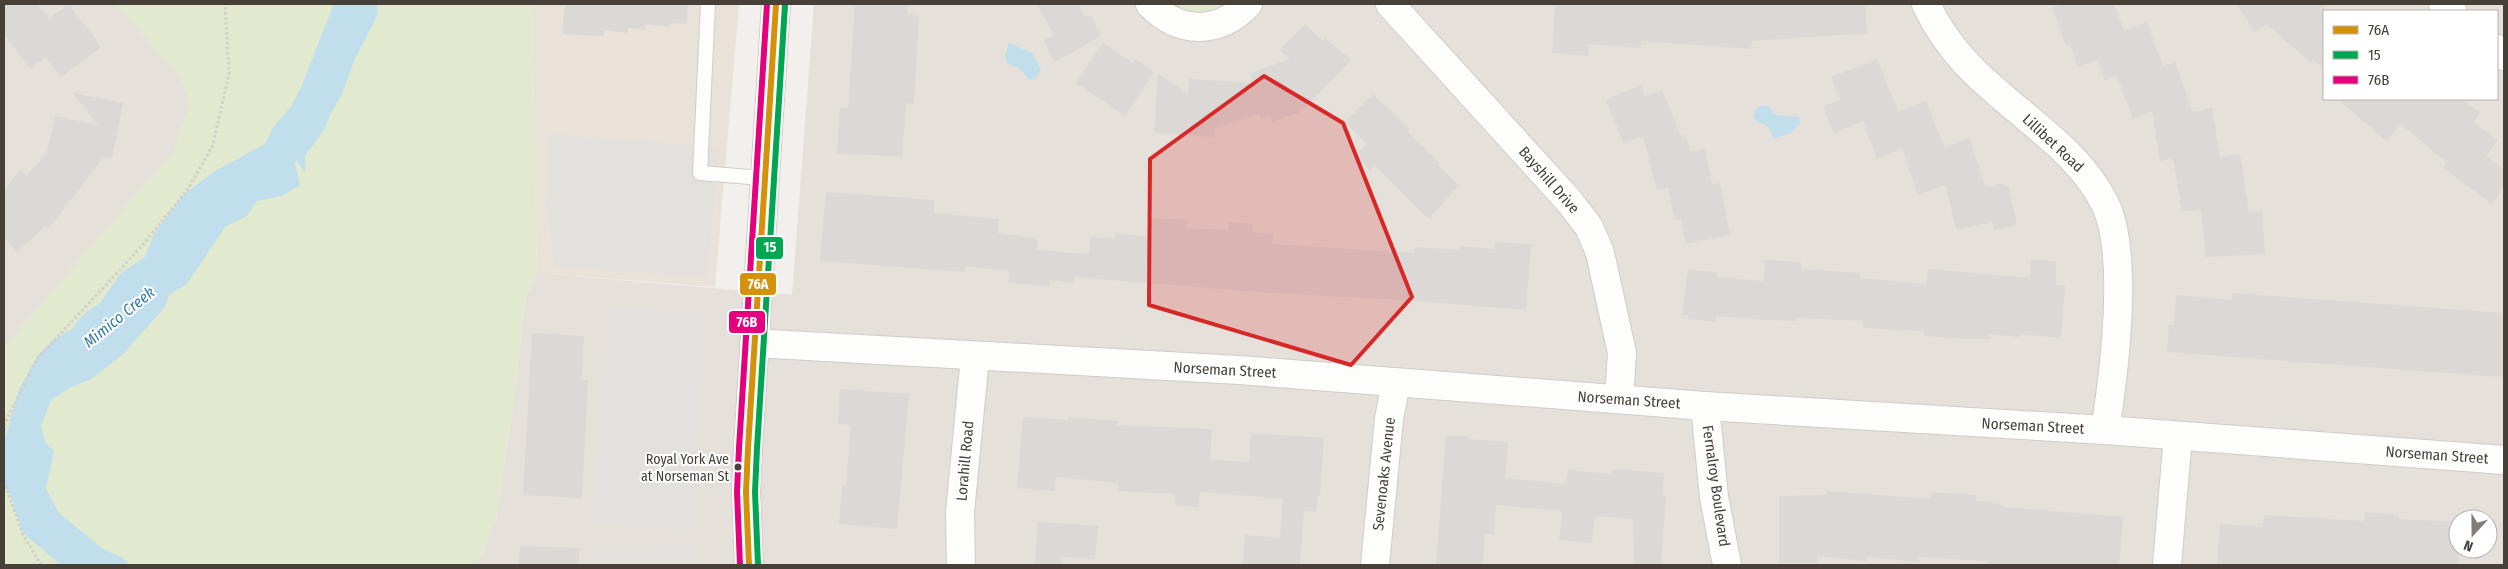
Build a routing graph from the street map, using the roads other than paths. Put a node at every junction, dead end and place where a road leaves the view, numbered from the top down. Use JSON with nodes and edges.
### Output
{"nodes":[{"id":1,"x":708,"y":4,"type":"edge"},
{"id":2,"x":776,"y":4,"type":"edge"},
{"id":3,"x":1150,"y":4,"type":"edge"},
{"id":4,"x":1248,"y":4,"type":"edge"},
{"id":5,"x":1926,"y":4,"type":"edge"},
{"id":6,"x":1397,"y":6,"type":"edge"},
{"id":7,"x":763,"y":178,"type":"junction"},
{"id":8,"x":754,"y":343,"type":"junction"},
{"id":9,"x":974,"y":357,"type":"junction"},
{"id":10,"x":1396,"y":383,"type":"junction"},
{"id":11,"x":1619,"y":399,"type":"junction"},
{"id":12,"x":1705,"y":406,"type":"junction"},
{"id":13,"x":2106,"y":430,"type":"junction"},
{"id":14,"x":2178,"y":436,"type":"junction"},
{"id":15,"x":2504,"y":460,"type":"edge"},
{"id":16,"x":749,"y":565,"type":"edge"},
{"id":17,"x":962,"y":565,"type":"edge"},
{"id":18,"x":1375,"y":565,"type":"edge"},
{"id":19,"x":1727,"y":565,"type":"edge"},
{"id":20,"x":2167,"y":565,"type":"edge"}],
"edges":[{"from":1,"to":7,"type":"lane"},
{"from":2,"to":7,"type":"main road"},
{"from":3,"to":4,"type":"street"},
{"from":5,"to":13,"type":"street","name":"Lillibet Road"},
{"from":6,"to":11,"type":"street","name":"Bayshill Drive"},
{"from":7,"to":8,"type":"main road"},
{"from":8,"to":9,"type":"street","name":"Norseman Street"},
{"from":8,"to":16,"type":"main road"},
{"from":9,"to":10,"type":"street","name":"Norseman Street"},
{"from":9,"to":17,"type":"street","name":"Lorahill Road"},
{"from":10,"to":11,"type":"street","name":"Norseman Street"},
{"from":10,"to":18,"type":"street","name":"Sevenoaks Avenue"},
{"from":11,"to":12,"type":"street","name":"Norseman Street"},
{"from":12,"to":13,"type":"street","name":"Norseman Street"},
{"from":12,"to":19,"type":"street","name":"Fernalroy Boulevard"},
{"from":13,"to":14,"type":"street","name":"Norseman Street"},
{"from":14,"to":15,"type":"street","name":"Norseman Street"},
{"from":14,"to":20,"type":"street"}]}
